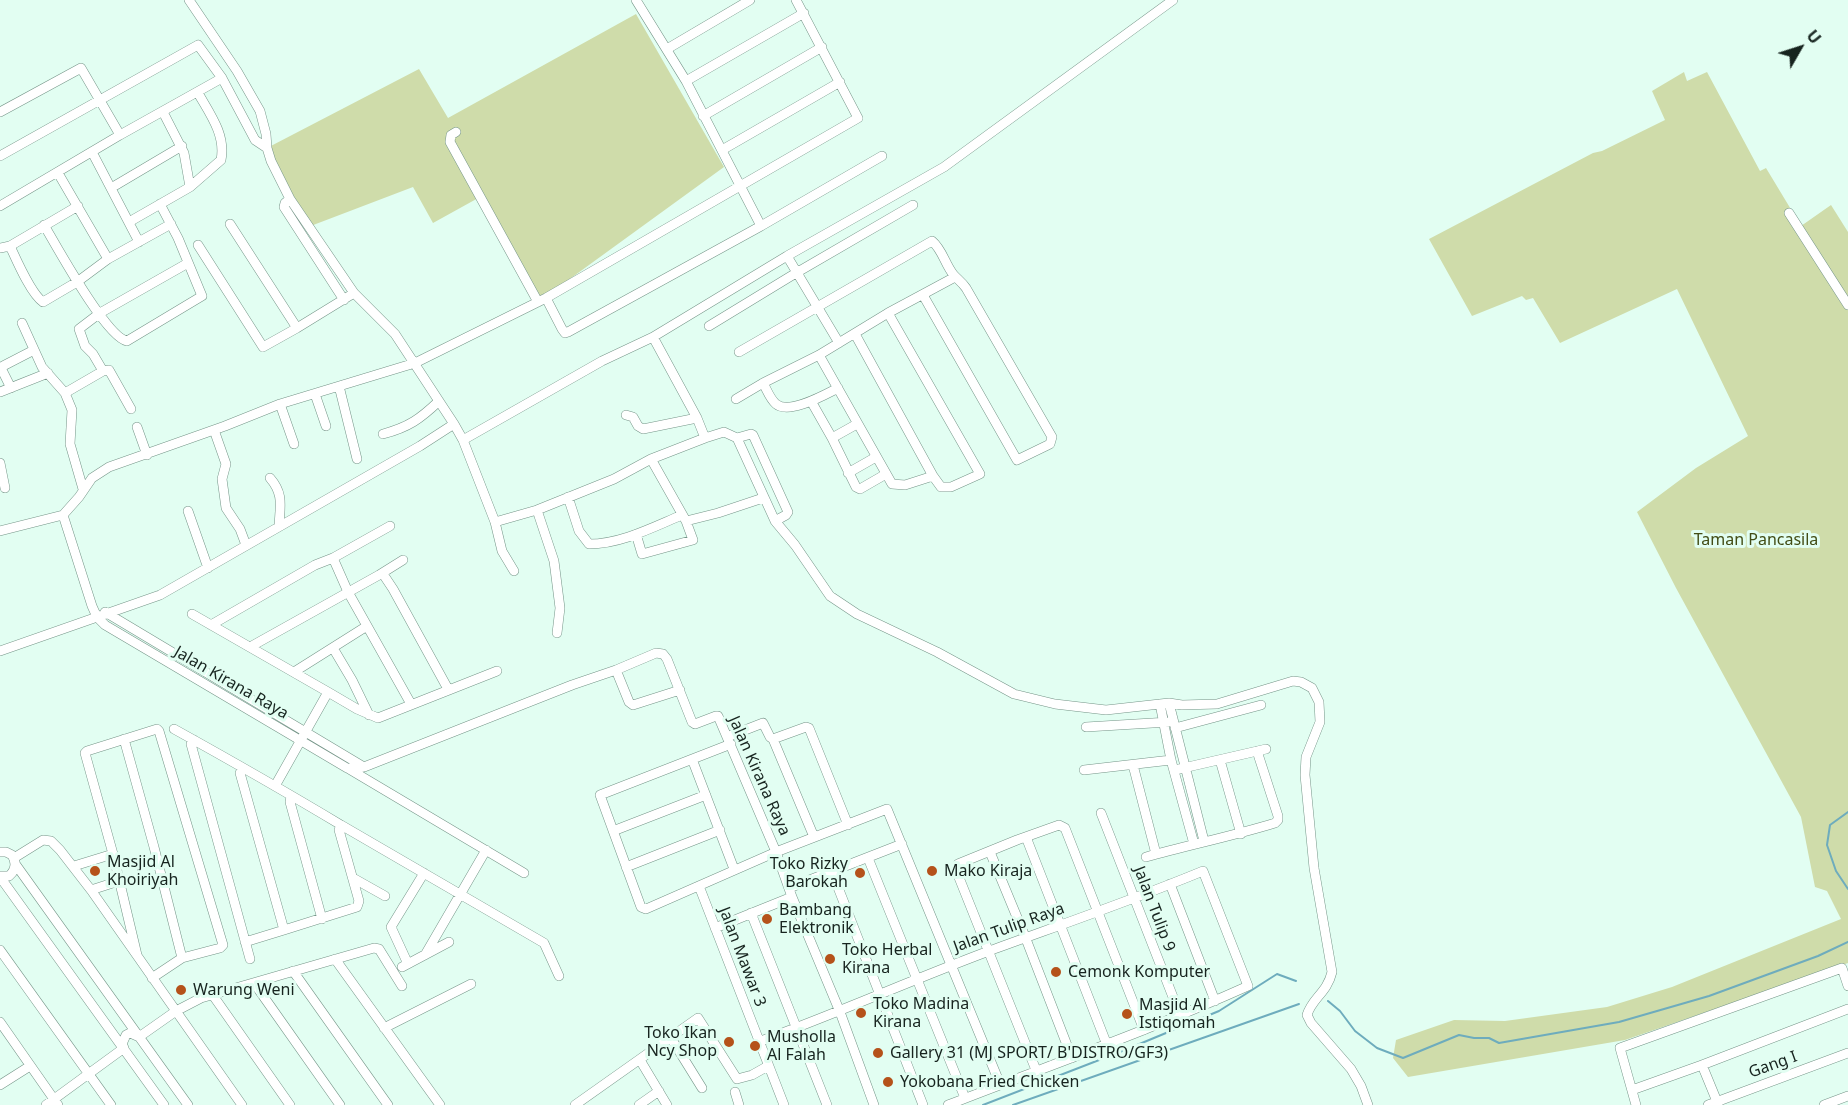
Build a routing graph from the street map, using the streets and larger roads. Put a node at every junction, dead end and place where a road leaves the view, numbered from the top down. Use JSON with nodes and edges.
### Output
{"nodes":[{"id":1,"x":189,"y":0,"type":"edge"},
{"id":2,"x":636,"y":0,"type":"edge"},
{"id":3,"x":750,"y":0,"type":"edge"},
{"id":4,"x":796,"y":0,"type":"edge"},
{"id":5,"x":1173,"y":0,"type":"edge"},
{"id":6,"x":804,"y":13,"type":"junction"},
{"id":7,"x":822,"y":47,"type":"junction"},
{"id":8,"x":667,"y":49,"type":"junction"},
{"id":9,"x":222,"y":78,"type":"junction"},
{"id":10,"x":686,"y":81,"type":"junction"},
{"id":11,"x":840,"y":82,"type":"junction"},
{"id":12,"x":198,"y":93,"type":"junction"},
{"id":13,"x":100,"y":101,"type":"junction"},
{"id":14,"x":0,"y":112,"type":"edge"},
{"id":15,"x":163,"y":112,"type":"junction"},
{"id":16,"x":703,"y":116,"type":"junction"},
{"id":17,"x":456,"y":132,"type":"dead end"},
{"id":18,"x":120,"y":135,"type":"junction"},
{"id":19,"x":182,"y":146,"type":"junction"},
{"id":20,"x":267,"y":148,"type":"junction"},
{"id":21,"x":722,"y":150,"type":"junction"},
{"id":22,"x":92,"y":152,"type":"junction"},
{"id":23,"x":0,"y":156,"type":"edge"},
{"id":24,"x":882,"y":156,"type":"dead end"},
{"id":25,"x":58,"y":173,"type":"junction"},
{"id":26,"x":190,"y":187,"type":"junction"},
{"id":27,"x":740,"y":187,"type":"junction"},
{"id":28,"x":111,"y":188,"type":"junction"},
{"id":29,"x":290,"y":199,"type":"junction"},
{"id":30,"x":160,"y":204,"type":"junction"},
{"id":31,"x":913,"y":205,"type":"dead end"},
{"id":32,"x":0,"y":206,"type":"edge"},
{"id":33,"x":78,"y":206,"type":"junction"},
{"id":34,"x":1789,"y":213,"type":"dead end"},
{"id":35,"x":129,"y":222,"type":"junction"},
{"id":36,"x":171,"y":224,"type":"junction"},
{"id":37,"x":230,"y":224,"type":"dead end"},
{"id":38,"x":44,"y":225,"type":"junction"},
{"id":39,"x":761,"y":226,"type":"junction"},
{"id":40,"x":140,"y":242,"type":"junction"},
{"id":41,"x":198,"y":246,"type":"dead end"},
{"id":42,"x":5,"y":247,"type":"edge"},
{"id":43,"x":787,"y":256,"type":"junction"},
{"id":44,"x":108,"y":259,"type":"junction"},
{"id":45,"x":188,"y":263,"type":"junction"},
{"id":46,"x":796,"y":273,"type":"junction"},
{"id":47,"x":955,"y":277,"type":"junction"},
{"id":48,"x":77,"y":282,"type":"junction"},
{"id":49,"x":354,"y":293,"type":"junction"},
{"id":50,"x":923,"y":295,"type":"junction"},
{"id":51,"x":344,"y":300,"type":"junction"},
{"id":52,"x":542,"y":300,"type":"junction"},
{"id":53,"x":1848,"y":304,"type":"edge"},
{"id":54,"x":817,"y":308,"type":"junction"},
{"id":55,"x":100,"y":313,"type":"junction"},
{"id":56,"x":888,"y":313,"type":"junction"},
{"id":57,"x":22,"y":323,"type":"dead end"},
{"id":58,"x":709,"y":326,"type":"dead end"},
{"id":59,"x":297,"y":328,"type":"junction"},
{"id":60,"x":855,"y":333,"type":"junction"},
{"id":61,"x":653,"y":337,"type":"junction"},
{"id":62,"x":839,"y":343,"type":"junction"},
{"id":63,"x":34,"y":350,"type":"junction"},
{"id":64,"x":739,"y":352,"type":"dead end"},
{"id":65,"x":819,"y":355,"type":"junction"},
{"id":66,"x":415,"y":363,"type":"junction"},
{"id":67,"x":103,"y":371,"type":"junction"},
{"id":68,"x":48,"y":373,"type":"junction"},
{"id":69,"x":763,"y":383,"type":"junction"},
{"id":70,"x":339,"y":387,"type":"junction"},
{"id":71,"x":11,"y":388,"type":"junction"},
{"id":72,"x":838,"y":388,"type":"junction"},
{"id":73,"x":0,"y":393,"type":"edge"},
{"id":74,"x":65,"y":393,"type":"junction"},
{"id":75,"x":315,"y":394,"type":"junction"},
{"id":76,"x":736,"y":399,"type":"dead end"},
{"id":77,"x":439,"y":401,"type":"junction"},
{"id":78,"x":811,"y":401,"type":"junction"},
{"id":79,"x":280,"y":404,"type":"junction"},
{"id":80,"x":131,"y":409,"type":"dead end"},
{"id":81,"x":626,"y":415,"type":"dead end"},
{"id":82,"x":697,"y":418,"type":"junction"},
{"id":83,"x":454,"y":424,"type":"junction"},
{"id":84,"x":857,"y":424,"type":"junction"},
{"id":85,"x":326,"y":426,"type":"dead end"},
{"id":86,"x":137,"y":427,"type":"dead end"},
{"id":87,"x":214,"y":430,"type":"junction"},
{"id":88,"x":383,"y":434,"type":"dead end"},
{"id":89,"x":705,"y":438,"type":"junction"},
{"id":90,"x":737,"y":438,"type":"junction"},
{"id":91,"x":832,"y":438,"type":"junction"},
{"id":92,"x":463,"y":440,"type":"junction"},
{"id":93,"x":294,"y":444,"type":"dead end"},
{"id":94,"x":147,"y":455,"type":"junction"},
{"id":95,"x":876,"y":458,"type":"junction"},
{"id":96,"x":357,"y":459,"type":"dead end"},
{"id":97,"x":651,"y":459,"type":"junction"},
{"id":98,"x":0,"y":463,"type":"edge"},
{"id":99,"x":771,"y":472,"type":"junction"},
{"id":100,"x":848,"y":473,"type":"junction"},
{"id":101,"x":886,"y":474,"type":"junction"},
{"id":102,"x":933,"y":476,"type":"junction"},
{"id":103,"x":270,"y":478,"type":"dead end"},
{"id":104,"x":754,"y":478,"type":"junction"},
{"id":105,"x":6,"y":488,"type":"edge"},
{"id":106,"x":83,"y":489,"type":"junction"},
{"id":107,"x":568,"y":497,"type":"junction"},
{"id":108,"x":764,"y":498,"type":"junction"},
{"id":109,"x":537,"y":510,"type":"junction"},
{"id":110,"x":188,"y":511,"type":"dead end"},
{"id":111,"x":63,"y":515,"type":"junction"},
{"id":112,"x":684,"y":518,"type":"junction"},
{"id":113,"x":775,"y":521,"type":"junction"},
{"id":114,"x":495,"y":522,"type":"junction"},
{"id":115,"x":279,"y":526,"type":"junction"},
{"id":116,"x":390,"y":526,"type":"dead end"},
{"id":117,"x":0,"y":531,"type":"edge"},
{"id":118,"x":636,"y":534,"type":"junction"},
{"id":119,"x":246,"y":545,"type":"junction"},
{"id":120,"x":333,"y":558,"type":"junction"},
{"id":121,"x":404,"y":560,"type":"dead end"},
{"id":122,"x":208,"y":567,"type":"junction"},
{"id":123,"x":514,"y":571,"type":"dead end"},
{"id":124,"x":383,"y":573,"type":"junction"},
{"id":125,"x":348,"y":592,"type":"junction"},
{"id":126,"x":92,"y":606,"type":"junction"},
{"id":127,"x":106,"y":613,"type":"junction"},
{"id":128,"x":192,"y":614,"type":"dead end"},
{"id":129,"x":97,"y":618,"type":"junction"},
{"id":130,"x":210,"y":624,"type":"junction"},
{"id":131,"x":367,"y":626,"type":"junction"},
{"id":132,"x":556,"y":633,"type":"dead end"},
{"id":133,"x":250,"y":647,"type":"junction"},
{"id":134,"x":333,"y":648,"type":"junction"},
{"id":135,"x":0,"y":651,"type":"edge"},
{"id":136,"x":616,"y":670,"type":"junction"},
{"id":137,"x":497,"y":671,"type":"dead end"},
{"id":138,"x":294,"y":672,"type":"junction"},
{"id":139,"x":448,"y":690,"type":"junction"},
{"id":140,"x":680,"y":690,"type":"junction"},
{"id":141,"x":328,"y":692,"type":"junction"},
{"id":142,"x":1165,"y":703,"type":"junction"},
{"id":143,"x":411,"y":704,"type":"junction"},
{"id":144,"x":1261,"y":705,"type":"dead end"},
{"id":145,"x":369,"y":715,"type":"junction"},
{"id":146,"x":1163,"y":722,"type":"junction"},
{"id":147,"x":1174,"y":725,"type":"junction"},
{"id":148,"x":1086,"y":727,"type":"dead end"},
{"id":149,"x":174,"y":729,"type":"dead end"},
{"id":150,"x":304,"y":737,"type":"junction"},
{"id":151,"x":124,"y":739,"type":"junction"},
{"id":152,"x":773,"y":739,"type":"junction"},
{"id":153,"x":194,"y":740,"type":"junction"},
{"id":154,"x":729,"y":740,"type":"junction"},
{"id":155,"x":692,"y":759,"type":"junction"},
{"id":156,"x":1220,"y":760,"type":"junction"},
{"id":157,"x":1133,"y":765,"type":"junction"},
{"id":158,"x":1172,"y":765,"type":"junction"},
{"id":159,"x":364,"y":767,"type":"junction"},
{"id":160,"x":243,"y":768,"type":"junction"},
{"id":161,"x":347,"y":768,"type":"junction"},
{"id":162,"x":1185,"y":769,"type":"junction"},
{"id":163,"x":1084,"y":770,"type":"dead end"},
{"id":164,"x":275,"y":786,"type":"junction"},
{"id":165,"x":706,"y":795,"type":"junction"},
{"id":166,"x":291,"y":796,"type":"junction"},
{"id":167,"x":1101,"y":813,"type":"dead end"},
{"id":168,"x":341,"y":825,"type":"junction"},
{"id":169,"x":848,"y":825,"type":"junction"},
{"id":170,"x":720,"y":830,"type":"junction"},
{"id":171,"x":613,"y":831,"type":"junction"},
{"id":172,"x":1241,"y":834,"type":"junction"},
{"id":173,"x":814,"y":837,"type":"junction"},
{"id":174,"x":1026,"y":837,"type":"junction"},
{"id":175,"x":1204,"y":841,"type":"junction"},
{"id":176,"x":902,"y":844,"type":"junction"},
{"id":177,"x":1194,"y":844,"type":"junction"},
{"id":178,"x":486,"y":850,"type":"junction"},
{"id":179,"x":0,"y":852,"type":"edge"},
{"id":180,"x":776,"y":852,"type":"junction"},
{"id":181,"x":990,"y":852,"type":"junction"},
{"id":182,"x":113,"y":854,"type":"junction"},
{"id":183,"x":868,"y":858,"type":"junction"},
{"id":184,"x":15,"y":862,"type":"junction"},
{"id":185,"x":74,"y":866,"type":"junction"},
{"id":186,"x":626,"y":867,"type":"junction"},
{"id":187,"x":734,"y":869,"type":"junction"},
{"id":188,"x":832,"y":872,"type":"junction"},
{"id":189,"x":424,"y":873,"type":"junction"},
{"id":190,"x":524,"y":873,"type":"dead end"},
{"id":191,"x":0,"y":877,"type":"edge"},
{"id":192,"x":353,"y":878,"type":"junction"},
{"id":193,"x":119,"y":881,"type":"junction"},
{"id":194,"x":1170,"y":884,"type":"junction"},
{"id":195,"x":367,"y":886,"type":"junction"},
{"id":196,"x":699,"y":886,"type":"junction"},
{"id":197,"x":91,"y":890,"type":"junction"},
{"id":198,"x":790,"y":892,"type":"junction"},
{"id":199,"x":461,"y":894,"type":"junction"},
{"id":200,"x":385,"y":896,"type":"dead end"},
{"id":201,"x":1134,"y":898,"type":"junction"},
{"id":202,"x":359,"y":901,"type":"junction"},
{"id":203,"x":1098,"y":911,"type":"junction"},
{"id":204,"x":751,"y":913,"type":"junction"},
{"id":205,"x":322,"y":919,"type":"junction"},
{"id":206,"x":1061,"y":925,"type":"junction"},
{"id":207,"x":715,"y":928,"type":"junction"},
{"id":208,"x":284,"y":930,"type":"junction"},
{"id":209,"x":1026,"y":939,"type":"junction"},
{"id":210,"x":245,"y":942,"type":"junction"},
{"id":211,"x":449,"y":942,"type":"dead end"},
{"id":212,"x":0,"y":950,"type":"edge"},
{"id":213,"x":989,"y":951,"type":"junction"},
{"id":214,"x":137,"y":955,"type":"junction"},
{"id":215,"x":425,"y":955,"type":"junction"},
{"id":216,"x":182,"y":958,"type":"junction"},
{"id":217,"x":249,"y":959,"type":"dead end"},
{"id":218,"x":334,"y":959,"type":"junction"},
{"id":219,"x":952,"y":966,"type":"junction"},
{"id":220,"x":293,"y":971,"type":"junction"},
{"id":221,"x":559,"y":976,"type":"dead end"},
{"id":222,"x":152,"y":978,"type":"junction"},
{"id":223,"x":917,"y":980,"type":"junction"},
{"id":224,"x":254,"y":983,"type":"junction"},
{"id":225,"x":471,"y":984,"type":"dead end"},
{"id":226,"x":402,"y":986,"type":"dead end"},
{"id":227,"x":1848,"y":986,"type":"edge"},
{"id":228,"x":212,"y":994,"type":"junction"},
{"id":229,"x":880,"y":994,"type":"junction"},
{"id":230,"x":1215,"y":1001,"type":"junction"},
{"id":231,"x":1848,"y":1009,"type":"edge"},
{"id":232,"x":176,"y":1011,"type":"junction"},
{"id":233,"x":840,"y":1012,"type":"junction"},
{"id":234,"x":1180,"y":1015,"type":"junction"},
{"id":235,"x":0,"y":1022,"type":"edge"},
{"id":236,"x":384,"y":1028,"type":"junction"},
{"id":237,"x":797,"y":1028,"type":"junction"},
{"id":238,"x":1144,"y":1030,"type":"junction"},
{"id":239,"x":139,"y":1037,"type":"junction"},
{"id":240,"x":671,"y":1038,"type":"junction"},
{"id":241,"x":758,"y":1042,"type":"junction"},
{"id":242,"x":1107,"y":1045,"type":"junction"},
{"id":243,"x":124,"y":1048,"type":"junction"},
{"id":244,"x":1848,"y":1053,"type":"edge"},
{"id":245,"x":1072,"y":1058,"type":"junction"},
{"id":246,"x":640,"y":1060,"type":"junction"},
{"id":247,"x":1702,"y":1065,"type":"junction"},
{"id":248,"x":30,"y":1066,"type":"junction"},
{"id":249,"x":768,"y":1066,"type":"junction"},
{"id":250,"x":1036,"y":1070,"type":"junction"},
{"id":251,"x":88,"y":1074,"type":"junction"},
{"id":252,"x":1000,"y":1084,"type":"junction"},
{"id":253,"x":0,"y":1085,"type":"edge"},
{"id":254,"x":702,"y":1088,"type":"dead end"},
{"id":255,"x":1632,"y":1090,"type":"junction"},
{"id":256,"x":659,"y":1091,"type":"junction"},
{"id":257,"x":735,"y":1092,"type":"dead end"},
{"id":258,"x":1848,"y":1096,"type":"edge"},
{"id":259,"x":965,"y":1098,"type":"junction"},
{"id":260,"x":53,"y":1103,"type":"edge"},
{"id":261,"x":1715,"y":1104,"type":"edge"},
{"id":262,"x":111,"y":1105,"type":"edge"},
{"id":263,"x":164,"y":1105,"type":"edge"},
{"id":264,"x":188,"y":1105,"type":"edge"},
{"id":265,"x":242,"y":1105,"type":"edge"},
{"id":266,"x":290,"y":1105,"type":"edge"},
{"id":267,"x":340,"y":1105,"type":"edge"},
{"id":268,"x":388,"y":1105,"type":"edge"},
{"id":269,"x":440,"y":1105,"type":"edge"},
{"id":270,"x":575,"y":1105,"type":"edge"},
{"id":271,"x":639,"y":1105,"type":"edge"},
{"id":272,"x":667,"y":1105,"type":"edge"},
{"id":273,"x":739,"y":1105,"type":"edge"},
{"id":274,"x":784,"y":1105,"type":"edge"},
{"id":275,"x":826,"y":1105,"type":"edge"},
{"id":276,"x":874,"y":1105,"type":"edge"},
{"id":277,"x":923,"y":1105,"type":"edge"},
{"id":278,"x":948,"y":1105,"type":"edge"},
{"id":279,"x":1368,"y":1105,"type":"edge"},
{"id":280,"x":1636,"y":1105,"type":"edge"},
{"id":281,"x":1824,"y":1105,"type":"edge"}],
"edges":[{"from":1,"to":20,"type":"street"},
{"from":2,"to":8,"type":"street"},
{"from":3,"to":8,"type":"street"},
{"from":4,"to":6,"type":"street"},
{"from":5,"to":43,"type":"street"},
{"from":6,"to":7,"type":"street"},
{"from":6,"to":10,"type":"street"},
{"from":7,"to":11,"type":"street"},
{"from":7,"to":16,"type":"street"},
{"from":8,"to":10,"type":"street"},
{"from":9,"to":12,"type":"street"},
{"from":9,"to":13,"type":"street"},
{"from":9,"to":20,"type":"street"},
{"from":10,"to":16,"type":"street"},
{"from":11,"to":21,"type":"street"},
{"from":11,"to":27,"type":"street"},
{"from":12,"to":15,"type":"street"},
{"from":12,"to":26,"type":"street"},
{"from":13,"to":14,"type":"street"},
{"from":13,"to":18,"type":"street"},
{"from":13,"to":23,"type":"street"},
{"from":15,"to":18,"type":"street"},
{"from":15,"to":19,"type":"street"},
{"from":16,"to":21,"type":"street"},
{"from":17,"to":52,"type":"street"},
{"from":18,"to":22,"type":"street"},
{"from":19,"to":26,"type":"street"},
{"from":19,"to":28,"type":"street"},
{"from":20,"to":29,"type":"street"},
{"from":21,"to":27,"type":"street"},
{"from":22,"to":25,"type":"street"},
{"from":22,"to":28,"type":"street"},
{"from":24,"to":39,"type":"street"},
{"from":25,"to":32,"type":"street"},
{"from":25,"to":33,"type":"street"},
{"from":26,"to":30,"type":"street"},
{"from":27,"to":39,"type":"street"},
{"from":27,"to":52,"type":"street"},
{"from":28,"to":35,"type":"street"},
{"from":29,"to":49,"type":"street"},
{"from":29,"to":51,"type":"street"},
{"from":30,"to":35,"type":"street"},
{"from":30,"to":36,"type":"street"},
{"from":31,"to":46,"type":"street"},
{"from":33,"to":38,"type":"street"},
{"from":33,"to":44,"type":"street"},
{"from":34,"to":53,"type":"street"},
{"from":35,"to":40,"type":"street"},
{"from":36,"to":40,"type":"street"},
{"from":36,"to":45,"type":"street"},
{"from":37,"to":59,"type":"street"},
{"from":38,"to":42,"type":"street"},
{"from":38,"to":48,"type":"street"},
{"from":39,"to":52,"type":"street"},
{"from":40,"to":44,"type":"street"},
{"from":41,"to":59,"type":"street"},
{"from":42,"to":48,"type":"street"},
{"from":43,"to":46,"type":"street"},
{"from":43,"to":61,"type":"street"},
{"from":44,"to":48,"type":"street"},
{"from":45,"to":55,"type":"street"},
{"from":45,"to":55,"type":"street"},
{"from":46,"to":54,"type":"street"},
{"from":46,"to":58,"type":"street"},
{"from":47,"to":50,"type":"street"},
{"from":47,"to":50,"type":"street"},
{"from":47,"to":54,"type":"street"},
{"from":48,"to":55,"type":"street"},
{"from":49,"to":51,"type":"street"},
{"from":49,"to":66,"type":"street"},
{"from":50,"to":56,"type":"street"},
{"from":51,"to":59,"type":"street"},
{"from":52,"to":66,"type":"street"},
{"from":54,"to":62,"type":"street"},
{"from":54,"to":64,"type":"street"},
{"from":55,"to":67,"type":"street"},
{"from":56,"to":60,"type":"street"},
{"from":56,"to":102,"type":"street"},
{"from":57,"to":63,"type":"street"},
{"from":60,"to":62,"type":"street"},
{"from":60,"to":102,"type":"street"},
{"from":61,"to":82,"type":"street"},
{"from":61,"to":92,"type":"street"},
{"from":62,"to":65,"type":"street"},
{"from":63,"to":68,"type":"street"},
{"from":63,"to":71,"type":"street"},
{"from":65,"to":69,"type":"street"},
{"from":65,"to":72,"type":"street"},
{"from":66,"to":70,"type":"street"},
{"from":66,"to":77,"type":"street"},
{"from":67,"to":74,"type":"street"},
{"from":67,"to":80,"type":"street"},
{"from":68,"to":71,"type":"street"},
{"from":68,"to":74,"type":"street"},
{"from":69,"to":76,"type":"street"},
{"from":69,"to":78,"type":"street"},
{"from":70,"to":75,"type":"street"},
{"from":70,"to":96,"type":"street"},
{"from":71,"to":73,"type":"street"},
{"from":72,"to":78,"type":"street"},
{"from":72,"to":84,"type":"street"},
{"from":74,"to":106,"type":"street"},
{"from":75,"to":79,"type":"street"},
{"from":75,"to":85,"type":"street"},
{"from":77,"to":83,"type":"street"},
{"from":77,"to":88,"type":"street"},
{"from":78,"to":91,"type":"street"},
{"from":79,"to":87,"type":"street"},
{"from":79,"to":93,"type":"street"},
{"from":81,"to":82,"type":"street"},
{"from":82,"to":89,"type":"street"},
{"from":83,"to":92,"type":"street"},
{"from":83,"to":115,"type":"street"},
{"from":84,"to":91,"type":"street"},
{"from":84,"to":95,"type":"street"},
{"from":86,"to":94,"type":"street"},
{"from":87,"to":94,"type":"street"},
{"from":87,"to":119,"type":"street"},
{"from":89,"to":90,"type":"street"},
{"from":89,"to":97,"type":"street"},
{"from":90,"to":99,"type":"street"},
{"from":90,"to":104,"type":"street"},
{"from":91,"to":100,"type":"street"},
{"from":92,"to":114,"type":"street"},
{"from":94,"to":106,"type":"street"},
{"from":95,"to":100,"type":"street"},
{"from":95,"to":101,"type":"street"},
{"from":97,"to":107,"type":"street"},
{"from":97,"to":112,"type":"street"},
{"from":98,"to":105,"type":"street"},
{"from":99,"to":104,"type":"street"},
{"from":99,"to":113,"type":"street"},
{"from":100,"to":101,"type":"street"},
{"from":101,"to":102,"type":"street"},
{"from":103,"to":115,"type":"street"},
{"from":104,"to":108,"type":"street"},
{"from":106,"to":111,"type":"street"},
{"from":107,"to":109,"type":"street"},
{"from":107,"to":118,"type":"street"},
{"from":108,"to":112,"type":"street"},
{"from":108,"to":113,"type":"street"},
{"from":109,"to":114,"type":"street"},
{"from":109,"to":132,"type":"street"},
{"from":110,"to":122,"type":"street"},
{"from":111,"to":117,"type":"street"},
{"from":111,"to":126,"type":"street"},
{"from":112,"to":118,"type":"street"},
{"from":112,"to":118,"type":"street"},
{"from":113,"to":142,"type":"street"},
{"from":114,"to":123,"type":"street"},
{"from":115,"to":119,"type":"street"},
{"from":116,"to":120,"type":"street"},
{"from":119,"to":122,"type":"street"},
{"from":120,"to":125,"type":"street"},
{"from":120,"to":130,"type":"street"},
{"from":121,"to":124,"type":"street"},
{"from":122,"to":127,"type":"street"},
{"from":124,"to":125,"type":"street"},
{"from":124,"to":139,"type":"street"},
{"from":125,"to":131,"type":"street"},
{"from":125,"to":133,"type":"street"},
{"from":126,"to":127,"type":"street","name":"Jalan Kirana Raya"},
{"from":126,"to":129,"type":"street"},
{"from":127,"to":129,"type":"street"},
{"from":127,"to":150,"type":"street","name":"Jalan Kirana Raya"},
{"from":128,"to":130,"type":"street"},
{"from":129,"to":135,"type":"street"},
{"from":129,"to":150,"type":"street","name":"Jalan Kirana Raya"},
{"from":130,"to":133,"type":"street"},
{"from":131,"to":134,"type":"street"},
{"from":131,"to":143,"type":"street"},
{"from":133,"to":138,"type":"street"},
{"from":134,"to":138,"type":"street"},
{"from":134,"to":145,"type":"street"},
{"from":136,"to":140,"type":"street"},
{"from":136,"to":140,"type":"street"},
{"from":136,"to":159,"type":"street"},
{"from":137,"to":139,"type":"street"},
{"from":138,"to":141,"type":"street"},
{"from":139,"to":143,"type":"street"},
{"from":140,"to":154,"type":"street","name":"Jalan Kirana Raya"},
{"from":141,"to":145,"type":"street"},
{"from":141,"to":150,"type":"street"},
{"from":142,"to":146,"type":"street"},
{"from":142,"to":147,"type":"street"},
{"from":142,"to":279,"type":"street"},
{"from":143,"to":145,"type":"street"},
{"from":144,"to":147,"type":"street"},
{"from":146,"to":147,"type":"street"},
{"from":146,"to":148,"type":"street"},
{"from":146,"to":158,"type":"street"},
{"from":147,"to":162,"type":"street"},
{"from":149,"to":153,"type":"street"},
{"from":150,"to":159,"type":"street","name":"Jalan Kirana Raya"},
{"from":150,"to":161,"type":"street","name":"Jalan Kirana Raya"},
{"from":150,"to":164,"type":"street"},
{"from":151,"to":182,"type":"street"},
{"from":151,"to":216,"type":"street"},
{"from":151,"to":216,"type":"street"},
{"from":152,"to":154,"type":"street"},
{"from":152,"to":169,"type":"street"},
{"from":152,"to":173,"type":"street"},
{"from":153,"to":160,"type":"street"},
{"from":153,"to":210,"type":"street"},
{"from":154,"to":155,"type":"street"},
{"from":154,"to":180,"type":"street","name":"Jalan Kirana Raya"},
{"from":155,"to":165,"type":"street"},
{"from":155,"to":171,"type":"street"},
{"from":156,"to":162,"type":"street"},
{"from":156,"to":172,"type":"street"},
{"from":156,"to":172,"type":"street"},
{"from":157,"to":158,"type":"street"},
{"from":157,"to":163,"type":"street"},
{"from":157,"to":177,"type":"street"},
{"from":158,"to":162,"type":"street"},
{"from":158,"to":177,"type":"street"},
{"from":159,"to":161,"type":"street"},
{"from":160,"to":164,"type":"street"},
{"from":160,"to":208,"type":"street"},
{"from":161,"to":178,"type":"street","name":"Jalan Kirana Raya"},
{"from":162,"to":175,"type":"street"},
{"from":164,"to":166,"type":"street"},
{"from":165,"to":170,"type":"street"},
{"from":165,"to":171,"type":"street"},
{"from":166,"to":168,"type":"street"},
{"from":166,"to":205,"type":"street"},
{"from":167,"to":201,"type":"street","name":"Jalan Tulip 9"},
{"from":168,"to":189,"type":"street"},
{"from":168,"to":192,"type":"street"},
{"from":169,"to":173,"type":"street"},
{"from":169,"to":176,"type":"street"},
{"from":170,"to":186,"type":"street"},
{"from":170,"to":187,"type":"street"},
{"from":171,"to":186,"type":"street"},
{"from":172,"to":175,"type":"street"},
{"from":173,"to":180,"type":"street"},
{"from":174,"to":181,"type":"street"},
{"from":174,"to":203,"type":"street"},
{"from":174,"to":206,"type":"street"},
{"from":175,"to":177,"type":"street"},
{"from":176,"to":183,"type":"street"},
{"from":176,"to":219,"type":"street"},
{"from":178,"to":190,"type":"street","name":"Jalan Kirana Raya"},
{"from":178,"to":199,"type":"street"},
{"from":179,"to":184,"type":"street"},
{"from":180,"to":187,"type":"street"},
{"from":180,"to":198,"type":"street","name":"Jalan Kirana Raya"},
{"from":181,"to":209,"type":"street"},
{"from":181,"to":213,"type":"street"},
{"from":182,"to":185,"type":"street"},
{"from":182,"to":193,"type":"street"},
{"from":183,"to":188,"type":"street"},
{"from":183,"to":223,"type":"street"},
{"from":184,"to":185,"type":"street"},
{"from":184,"to":191,"type":"street"},
{"from":184,"to":239,"type":"street"},
{"from":185,"to":197,"type":"street"},
{"from":186,"to":196,"type":"street"},
{"from":187,"to":196,"type":"street"},
{"from":188,"to":198,"type":"street"},
{"from":188,"to":229,"type":"street"},
{"from":189,"to":199,"type":"street"},
{"from":189,"to":215,"type":"street"},
{"from":191,"to":243,"type":"street"},
{"from":192,"to":195,"type":"street"},
{"from":192,"to":202,"type":"street"},
{"from":193,"to":197,"type":"street"},
{"from":193,"to":214,"type":"street"},
{"from":194,"to":201,"type":"street","name":"Jalan Tulip Raya"},
{"from":194,"to":230,"type":"street"},
{"from":194,"to":230,"type":"street","name":"Jalan Tulip Raya"},
{"from":195,"to":200,"type":"street"},
{"from":195,"to":202,"type":"street"},
{"from":196,"to":207,"type":"street","name":"Jalan Mawar 3"},
{"from":197,"to":214,"type":"street"},
{"from":198,"to":204,"type":"street"},
{"from":198,"to":233,"type":"street","name":"Jalan Kirana Raya"},
{"from":199,"to":215,"type":"street"},
{"from":199,"to":221,"type":"street"},
{"from":201,"to":203,"type":"street","name":"Jalan Tulip Raya"},
{"from":201,"to":234,"type":"street","name":"Jalan Tulip 9"},
{"from":202,"to":205,"type":"street"},
{"from":203,"to":206,"type":"street","name":"Jalan Tulip Raya"},
{"from":203,"to":238,"type":"street"},
{"from":204,"to":207,"type":"street"},
{"from":204,"to":237,"type":"street"},
{"from":205,"to":208,"type":"street"},
{"from":206,"to":209,"type":"street","name":"Jalan Tulip Raya"},
{"from":206,"to":242,"type":"street"},
{"from":207,"to":241,"type":"street","name":"Jalan Mawar 3"},
{"from":208,"to":210,"type":"street"},
{"from":209,"to":213,"type":"street","name":"Jalan Tulip Raya"},
{"from":209,"to":245,"type":"street"},
{"from":210,"to":217,"type":"street"},
{"from":211,"to":215,"type":"street"},
{"from":212,"to":251,"type":"street"},
{"from":213,"to":219,"type":"street","name":"Jalan Tulip Raya"},
{"from":213,"to":250,"type":"street"},
{"from":214,"to":222,"type":"street"},
{"from":216,"to":222,"type":"street"},
{"from":218,"to":220,"type":"street"},
{"from":218,"to":226,"type":"street"},
{"from":218,"to":236,"type":"street"},
{"from":219,"to":223,"type":"street","name":"Jalan Tulip Raya"},
{"from":219,"to":252,"type":"street"},
{"from":220,"to":224,"type":"street"},
{"from":220,"to":268,"type":"street"},
{"from":222,"to":232,"type":"street"},
{"from":223,"to":229,"type":"street","name":"Jalan Tulip Raya"},
{"from":223,"to":259,"type":"street"},
{"from":224,"to":228,"type":"street"},
{"from":224,"to":267,"type":"street"},
{"from":225,"to":236,"type":"street"},
{"from":227,"to":255,"type":"street"},
{"from":228,"to":232,"type":"street"},
{"from":228,"to":266,"type":"street"},
{"from":229,"to":233,"type":"street","name":"Jalan Tulip Raya"},
{"from":229,"to":277,"type":"street"},
{"from":230,"to":234,"type":"street"},
{"from":231,"to":247,"type":"street"},
{"from":232,"to":239,"type":"street"},
{"from":232,"to":265,"type":"street"},
{"from":233,"to":237,"type":"street","name":"Jalan Tulip Raya"},
{"from":233,"to":276,"type":"street","name":"Jalan Kirana Raya"},
{"from":234,"to":238,"type":"street"},
{"from":235,"to":248,"type":"street"},
{"from":236,"to":269,"type":"street"},
{"from":237,"to":241,"type":"street","name":"Jalan Tulip Raya"},
{"from":237,"to":275,"type":"street"},
{"from":238,"to":242,"type":"street"},
{"from":239,"to":243,"type":"street"},
{"from":239,"to":264,"type":"street"},
{"from":240,"to":246,"type":"street"},
{"from":240,"to":249,"type":"street"},
{"from":240,"to":254,"type":"street"},
{"from":241,"to":249,"type":"street","name":"Jalan Mawar 3"},
{"from":242,"to":245,"type":"street"},
{"from":243,"to":251,"type":"street"},
{"from":243,"to":263,"type":"street"},
{"from":244,"to":261,"type":"street","name":"Gang I"},
{"from":245,"to":250,"type":"street"},
{"from":246,"to":256,"type":"street"},
{"from":246,"to":270,"type":"street"},
{"from":247,"to":255,"type":"street"},
{"from":247,"to":261,"type":"street"},
{"from":248,"to":253,"type":"street"},
{"from":248,"to":260,"type":"street"},
{"from":249,"to":274,"type":"street","name":"Jalan Mawar 3"},
{"from":250,"to":252,"type":"street"},
{"from":251,"to":260,"type":"street"},
{"from":251,"to":262,"type":"street"},
{"from":252,"to":259,"type":"street"},
{"from":255,"to":280,"type":"street"},
{"from":256,"to":271,"type":"street"},
{"from":256,"to":272,"type":"street"},
{"from":257,"to":273,"type":"street"},
{"from":258,"to":281,"type":"street"},
{"from":259,"to":278,"type":"street"}]}
